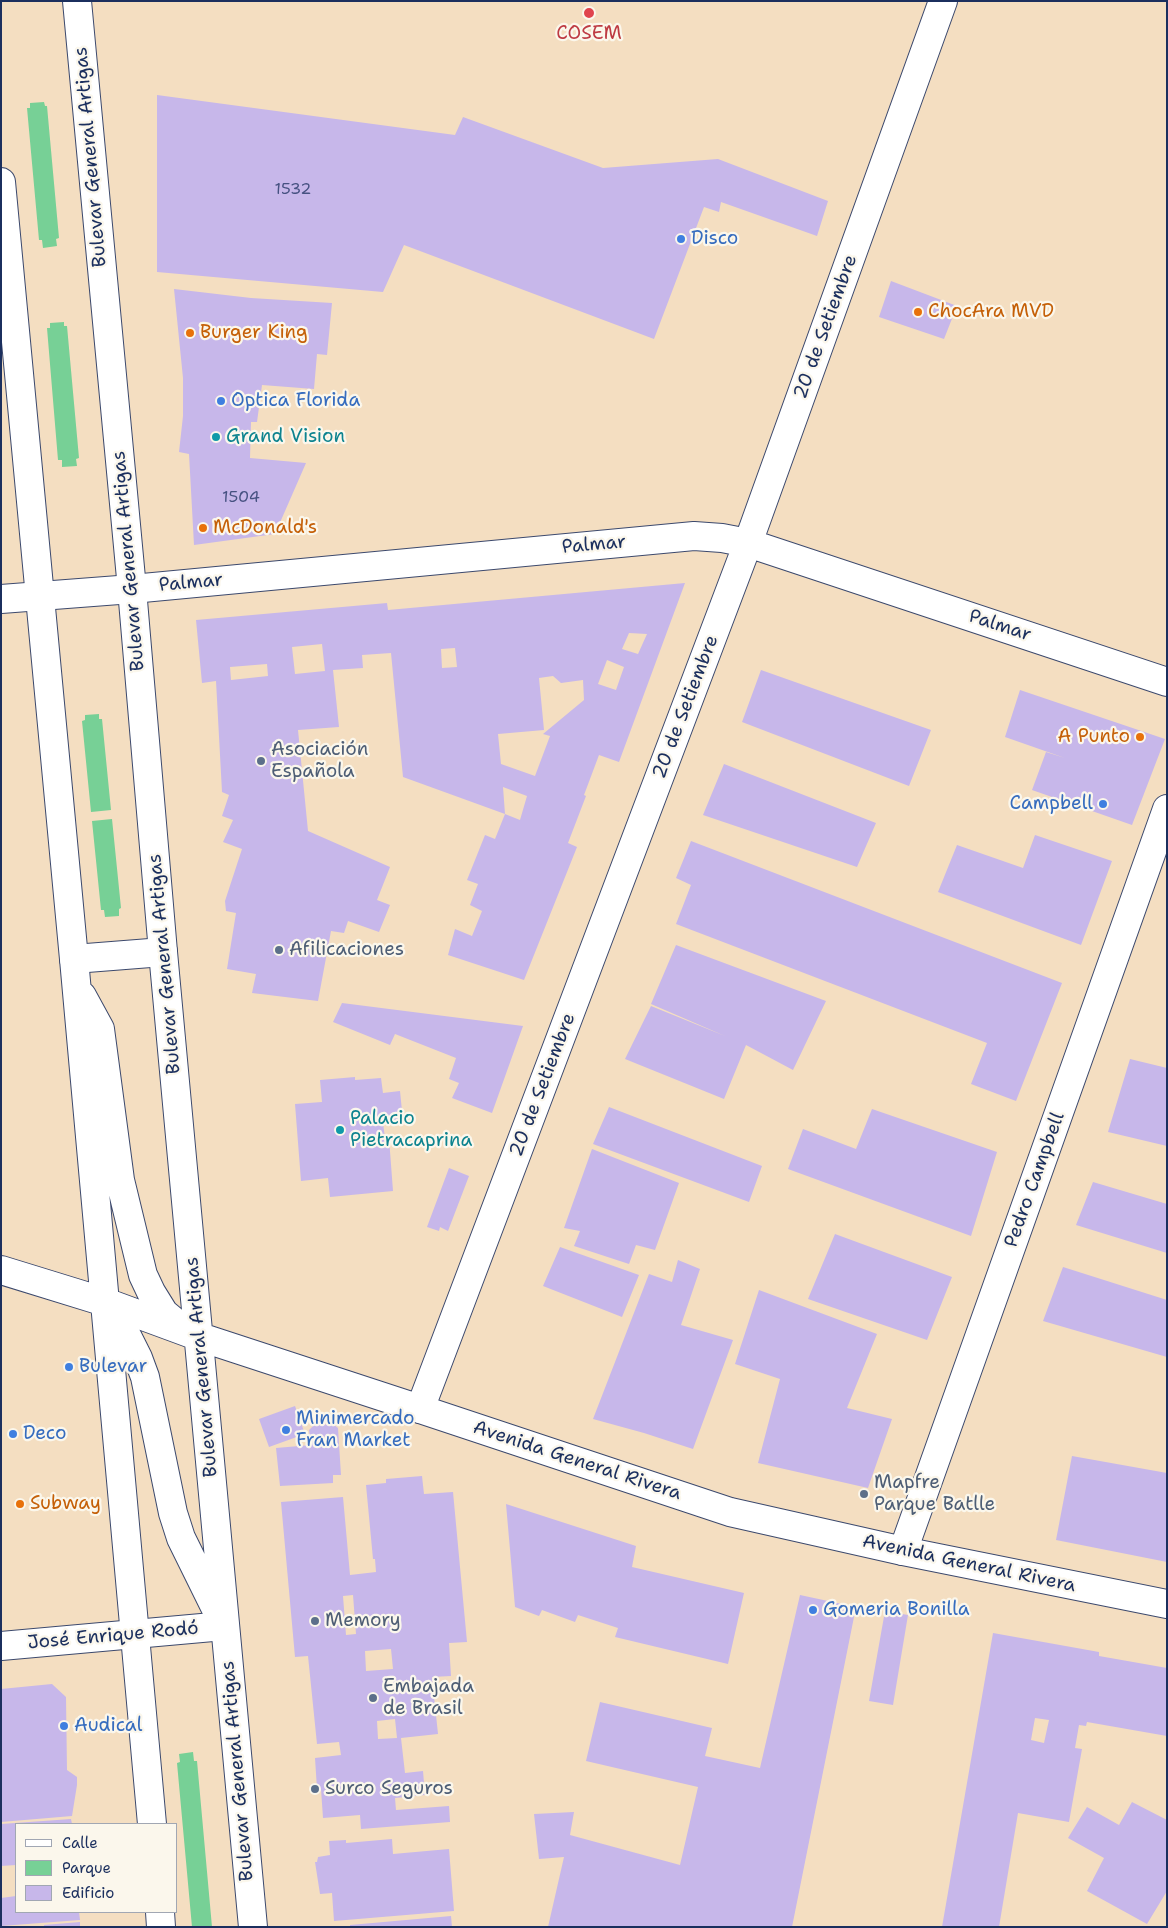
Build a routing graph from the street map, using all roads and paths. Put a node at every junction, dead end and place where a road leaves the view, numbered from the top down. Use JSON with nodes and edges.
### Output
{"nodes":[{"id":1,"x":77,"y":1,"type":"edge"},
{"id":2,"x":943,"y":1,"type":"edge"},
{"id":3,"x":1,"y":182,"type":"edge"},
{"id":4,"x":748,"y":543,"type":"junction"},
{"id":5,"x":132,"y":589,"type":"junction"},
{"id":6,"x":40,"y":596,"type":"junction"},
{"id":7,"x":1,"y":599,"type":"edge"},
{"id":8,"x":1167,"y":682,"type":"edge"},
{"id":9,"x":1167,"y":809,"type":"edge"},
{"id":10,"x":163,"y":952,"type":"junction"},
{"id":11,"x":75,"y":971,"type":"junction"},
{"id":12,"x":1,"y":1270,"type":"edge"},
{"id":13,"x":105,"y":1302,"type":"junction"},
{"id":14,"x":200,"y":1338,"type":"junction"},
{"id":15,"x":420,"y":1409,"type":"junction"},
{"id":16,"x":903,"y":1551,"type":"junction"},
{"id":17,"x":1167,"y":1604,"type":"edge"},
{"id":18,"x":224,"y":1626,"type":"junction"},
{"id":19,"x":135,"y":1634,"type":"junction"},
{"id":20,"x":1,"y":1646,"type":"edge"},
{"id":21,"x":152,"y":1823,"type":"edge"},
{"id":22,"x":160,"y":1913,"type":"edge"},
{"id":23,"x":161,"y":1927,"type":"edge"},
{"id":24,"x":253,"y":1927,"type":"edge"}],
"edges":[{"from":1,"to":5,"type":"main road","name":"Bulevar General Artigas"},
{"from":2,"to":4,"type":"main road","name":"20 de Setiembre"},
{"from":3,"to":6,"type":"main road"},
{"from":4,"to":5,"type":"main road","name":"Palmar"},
{"from":4,"to":8,"type":"main road","name":"Palmar"},
{"from":4,"to":15,"type":"main road","name":"20 de Setiembre"},
{"from":5,"to":6,"type":"main road","name":"Palmar"},
{"from":5,"to":10,"type":"main road","name":"Bulevar General Artigas"},
{"from":6,"to":7,"type":"main road","name":"Palmar"},
{"from":6,"to":11,"type":"main road"},
{"from":9,"to":16,"type":"main road","name":"Pedro Campbell"},
{"from":10,"to":11,"type":"main road"},
{"from":10,"to":14,"type":"main road","name":"Bulevar General Artigas"},
{"from":11,"to":13,"type":"main road"},
{"from":11,"to":14,"type":"main road"},
{"from":12,"to":13,"type":"main road","name":"Avenida General Rivera"},
{"from":13,"to":14,"type":"main road","name":"Avenida General Rivera"},
{"from":13,"to":18,"type":"main road"},
{"from":13,"to":19,"type":"main road"},
{"from":14,"to":15,"type":"main road","name":"Avenida General Rivera"},
{"from":14,"to":18,"type":"main road","name":"Bulevar General Artigas"},
{"from":15,"to":16,"type":"main road","name":"Avenida General Rivera"},
{"from":16,"to":17,"type":"main road","name":"Avenida General Rivera"},
{"from":18,"to":19,"type":"main road","name":"José Enrique Rodó"},
{"from":18,"to":24,"type":"main road","name":"Bulevar General Artigas"},
{"from":19,"to":20,"type":"main road","name":"José Enrique Rodó"},
{"from":19,"to":21,"type":"main road"},
{"from":22,"to":23,"type":"main road"}]}
